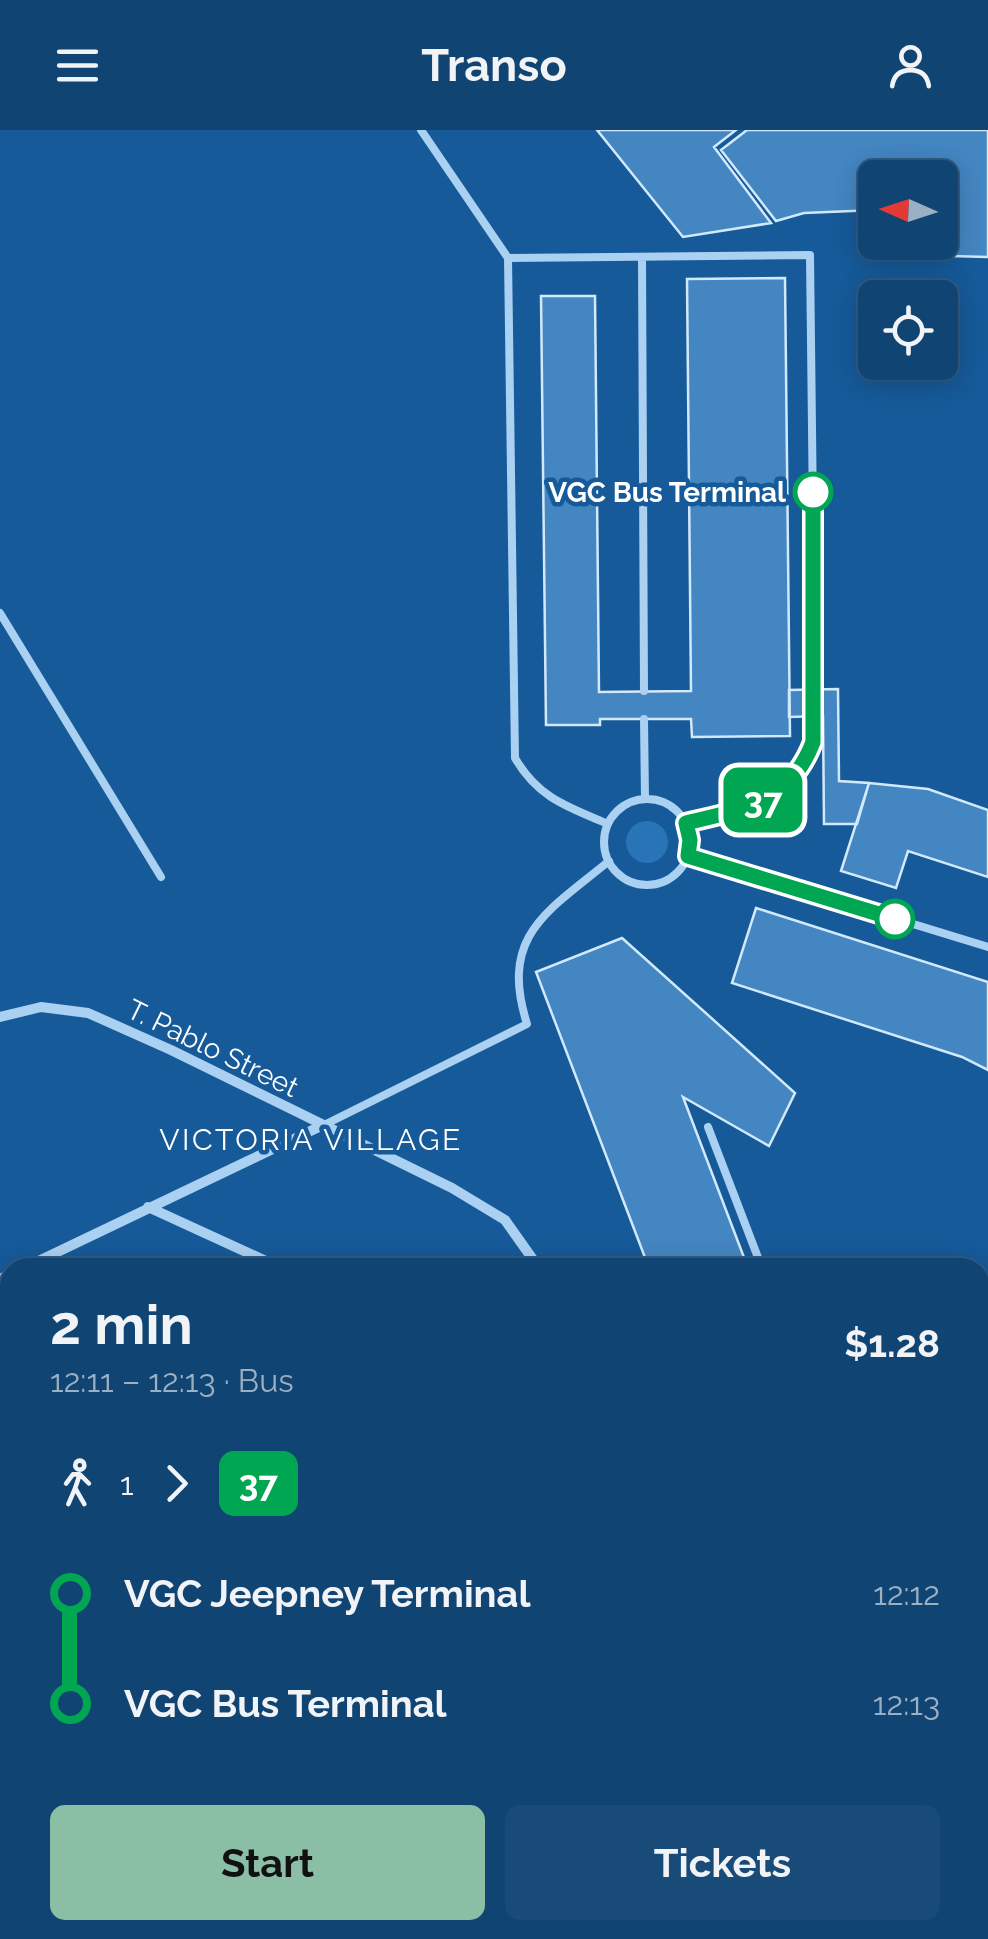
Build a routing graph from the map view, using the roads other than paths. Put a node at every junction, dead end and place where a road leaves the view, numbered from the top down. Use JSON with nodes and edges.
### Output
{"nodes":[{"id":1,"x":421,"y":130,"type":"edge"},
{"id":2,"x":642,"y":256,"type":"junction"},
{"id":3,"x":508,"y":258,"type":"junction"},
{"id":4,"x":0,"y":613,"type":"edge"},
{"id":5,"x":815,"y":689,"type":"dead end"},
{"id":6,"x":644,"y":692,"type":"dead end"},
{"id":7,"x":816,"y":716,"type":"dead end"},
{"id":8,"x":644,"y":719,"type":"dead end"},
{"id":9,"x":645,"y":799,"type":"junction"},
{"id":10,"x":686,"y":823,"type":"junction"},
{"id":11,"x":608,"y":824,"type":"junction"},
{"id":12,"x":688,"y":856,"type":"junction"},
{"id":13,"x":609,"y":861,"type":"junction"},
{"id":14,"x":161,"y":878,"type":"dead end"},
{"id":15,"x":988,"y":948,"type":"edge"},
{"id":16,"x":0,"y":1018,"type":"edge"},
{"id":17,"x":321,"y":1126,"type":"junction"},
{"id":18,"x":708,"y":1127,"type":"dead end"},
{"id":19,"x":148,"y":1206,"type":"junction"},
{"id":20,"x":44,"y":1258,"type":"edge"},
{"id":21,"x":259,"y":1258,"type":"edge"},
{"id":22,"x":532,"y":1258,"type":"edge"},
{"id":23,"x":758,"y":1258,"type":"edge"}],
"edges":[{"from":1,"to":3,"type":"lane"},
{"from":2,"to":3,"type":"lane"},
{"from":2,"to":5,"type":"lane"},
{"from":2,"to":6,"type":"lane"},
{"from":3,"to":11,"type":"lane"},
{"from":4,"to":14,"type":"lane"},
{"from":7,"to":10,"type":"lane"},
{"from":8,"to":9,"type":"lane"},
{"from":9,"to":10,"type":"lane"},
{"from":9,"to":11,"type":"lane"},
{"from":10,"to":12,"type":"lane"},
{"from":11,"to":13,"type":"lane"},
{"from":12,"to":13,"type":"lane"},
{"from":12,"to":15,"type":"lane"},
{"from":13,"to":17,"type":"lane"},
{"from":16,"to":17,"type":"street","name":"T. Pablo Street"},
{"from":17,"to":19,"type":"street"},
{"from":17,"to":22,"type":"street","name":"T. Pablo Street"},
{"from":18,"to":23,"type":"lane"},
{"from":19,"to":20,"type":"street"},
{"from":19,"to":21,"type":"street"}]}
